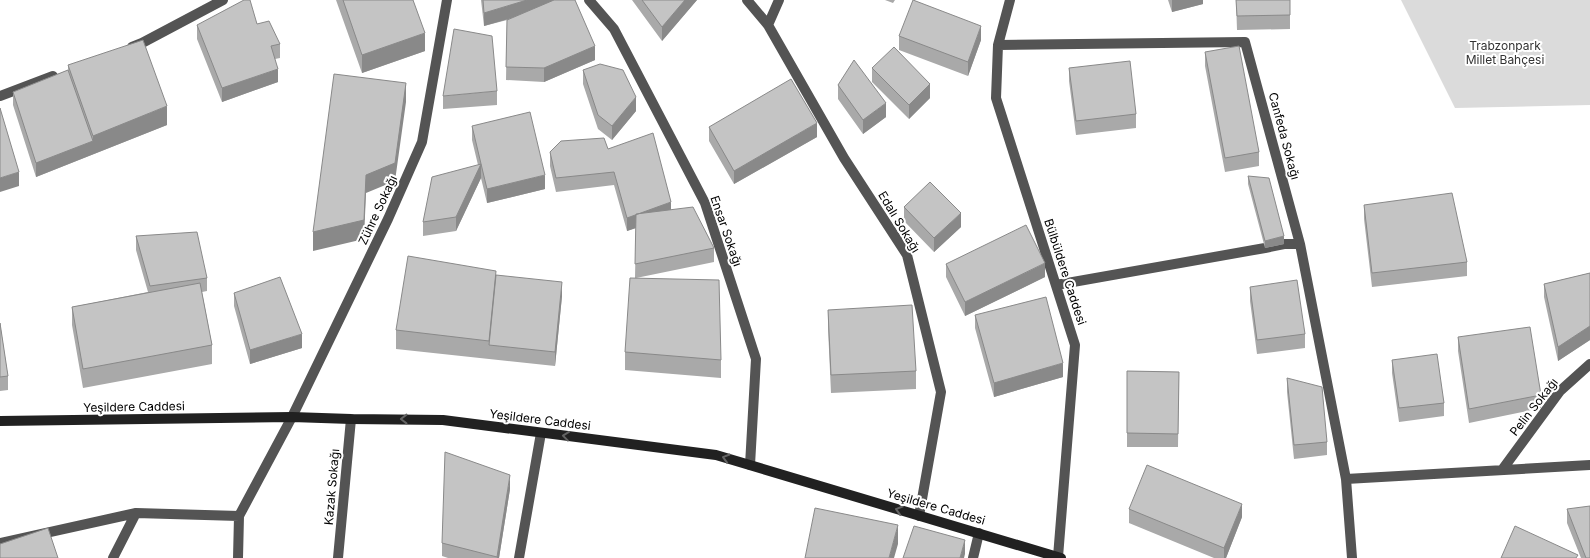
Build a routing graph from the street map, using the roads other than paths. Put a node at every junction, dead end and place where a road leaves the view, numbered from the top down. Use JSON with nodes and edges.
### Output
{"nodes":[{"id":1,"x":223,"y":0,"type":"edge"},
{"id":2,"x":448,"y":0,"type":"edge"},
{"id":3,"x":589,"y":0,"type":"edge"},
{"id":4,"x":746,"y":0,"type":"edge"},
{"id":5,"x":780,"y":0,"type":"edge"},
{"id":6,"x":1010,"y":0,"type":"edge"},
{"id":7,"x":768,"y":25,"type":"junction"},
{"id":8,"x":998,"y":45,"type":"junction"},
{"id":9,"x":125,"y":49,"type":"edge"},
{"id":10,"x":62,"y":73,"type":"edge"},
{"id":11,"x":0,"y":96,"type":"edge"},
{"id":12,"x":1300,"y":244,"type":"junction"},
{"id":13,"x":1056,"y":285,"type":"junction"},
{"id":14,"x":1590,"y":364,"type":"edge"},
{"id":15,"x":292,"y":417,"type":"junction"},
{"id":16,"x":351,"y":419,"type":"junction"},
{"id":17,"x":0,"y":421,"type":"edge"},
{"id":18,"x":541,"y":433,"type":"junction"},
{"id":19,"x":750,"y":465,"type":"junction"},
{"id":20,"x":1590,"y":465,"type":"edge"},
{"id":21,"x":1502,"y":470,"type":"junction"},
{"id":22,"x":1346,"y":480,"type":"junction"},
{"id":23,"x":136,"y":513,"type":"junction"},
{"id":24,"x":239,"y":516,"type":"junction"},
{"id":25,"x":919,"y":516,"type":"junction"},
{"id":26,"x":979,"y":533,"type":"junction"},
{"id":27,"x":0,"y":543,"type":"edge"},
{"id":28,"x":113,"y":558,"type":"edge"},
{"id":29,"x":238,"y":558,"type":"edge"},
{"id":30,"x":338,"y":558,"type":"edge"},
{"id":31,"x":519,"y":558,"type":"edge"},
{"id":32,"x":973,"y":558,"type":"edge"},
{"id":33,"x":1060,"y":558,"type":"edge"},
{"id":34,"x":1352,"y":558,"type":"edge"}],
"edges":[{"from":1,"to":9,"type":"street"},
{"from":2,"to":15,"type":"street","name":"Zühre Sokağı"},
{"from":3,"to":19,"type":"street","name":"Ensar Sokağı"},
{"from":4,"to":7,"type":"street","name":"Edalı Sokağı"},
{"from":5,"to":7,"type":"street"},
{"from":6,"to":8,"type":"street","name":"Bülbüldere Caddesi"},
{"from":7,"to":25,"type":"street","name":"Edalı Sokağı"},
{"from":8,"to":12,"type":"street","name":"Canfeda Sokağı"},
{"from":8,"to":13,"type":"street","name":"Bülbüldere Caddesi"},
{"from":10,"to":11,"type":"street"},
{"from":12,"to":13,"type":"street"},
{"from":12,"to":22,"type":"street","name":"Canfeda Sokağı"},
{"from":13,"to":33,"type":"street","name":"Bülbüldere Caddesi"},
{"from":14,"to":21,"type":"street","name":"Pelin Sokağı"},
{"from":15,"to":16,"type":"street","name":"Yeşildere Caddesi"},
{"from":15,"to":17,"type":"street","name":"Yeşildere Caddesi"},
{"from":15,"to":24,"type":"street","name":"Zühre Sokağı"},
{"from":18,"to":16,"type":"street","name":"Yeşildere Caddesi","one_way":true},
{"from":16,"to":30,"type":"street","name":"Kazak Sokağı"},
{"from":19,"to":18,"type":"street","name":"Yeşildere Caddesi","one_way":true},
{"from":18,"to":31,"type":"street"},
{"from":25,"to":19,"type":"street","name":"Yeşildere Caddesi","one_way":true},
{"from":20,"to":21,"type":"street"},
{"from":21,"to":22,"type":"street"},
{"from":22,"to":34,"type":"street","name":"Canfeda Sokağı"},
{"from":23,"to":24,"type":"street"},
{"from":23,"to":27,"type":"street"},
{"from":23,"to":28,"type":"street"},
{"from":24,"to":29,"type":"street"},
{"from":25,"to":26,"type":"street","name":"Yeşildere Caddesi"},
{"from":26,"to":32,"type":"street"},
{"from":26,"to":33,"type":"street","name":"Yeşildere Caddesi"}]}
